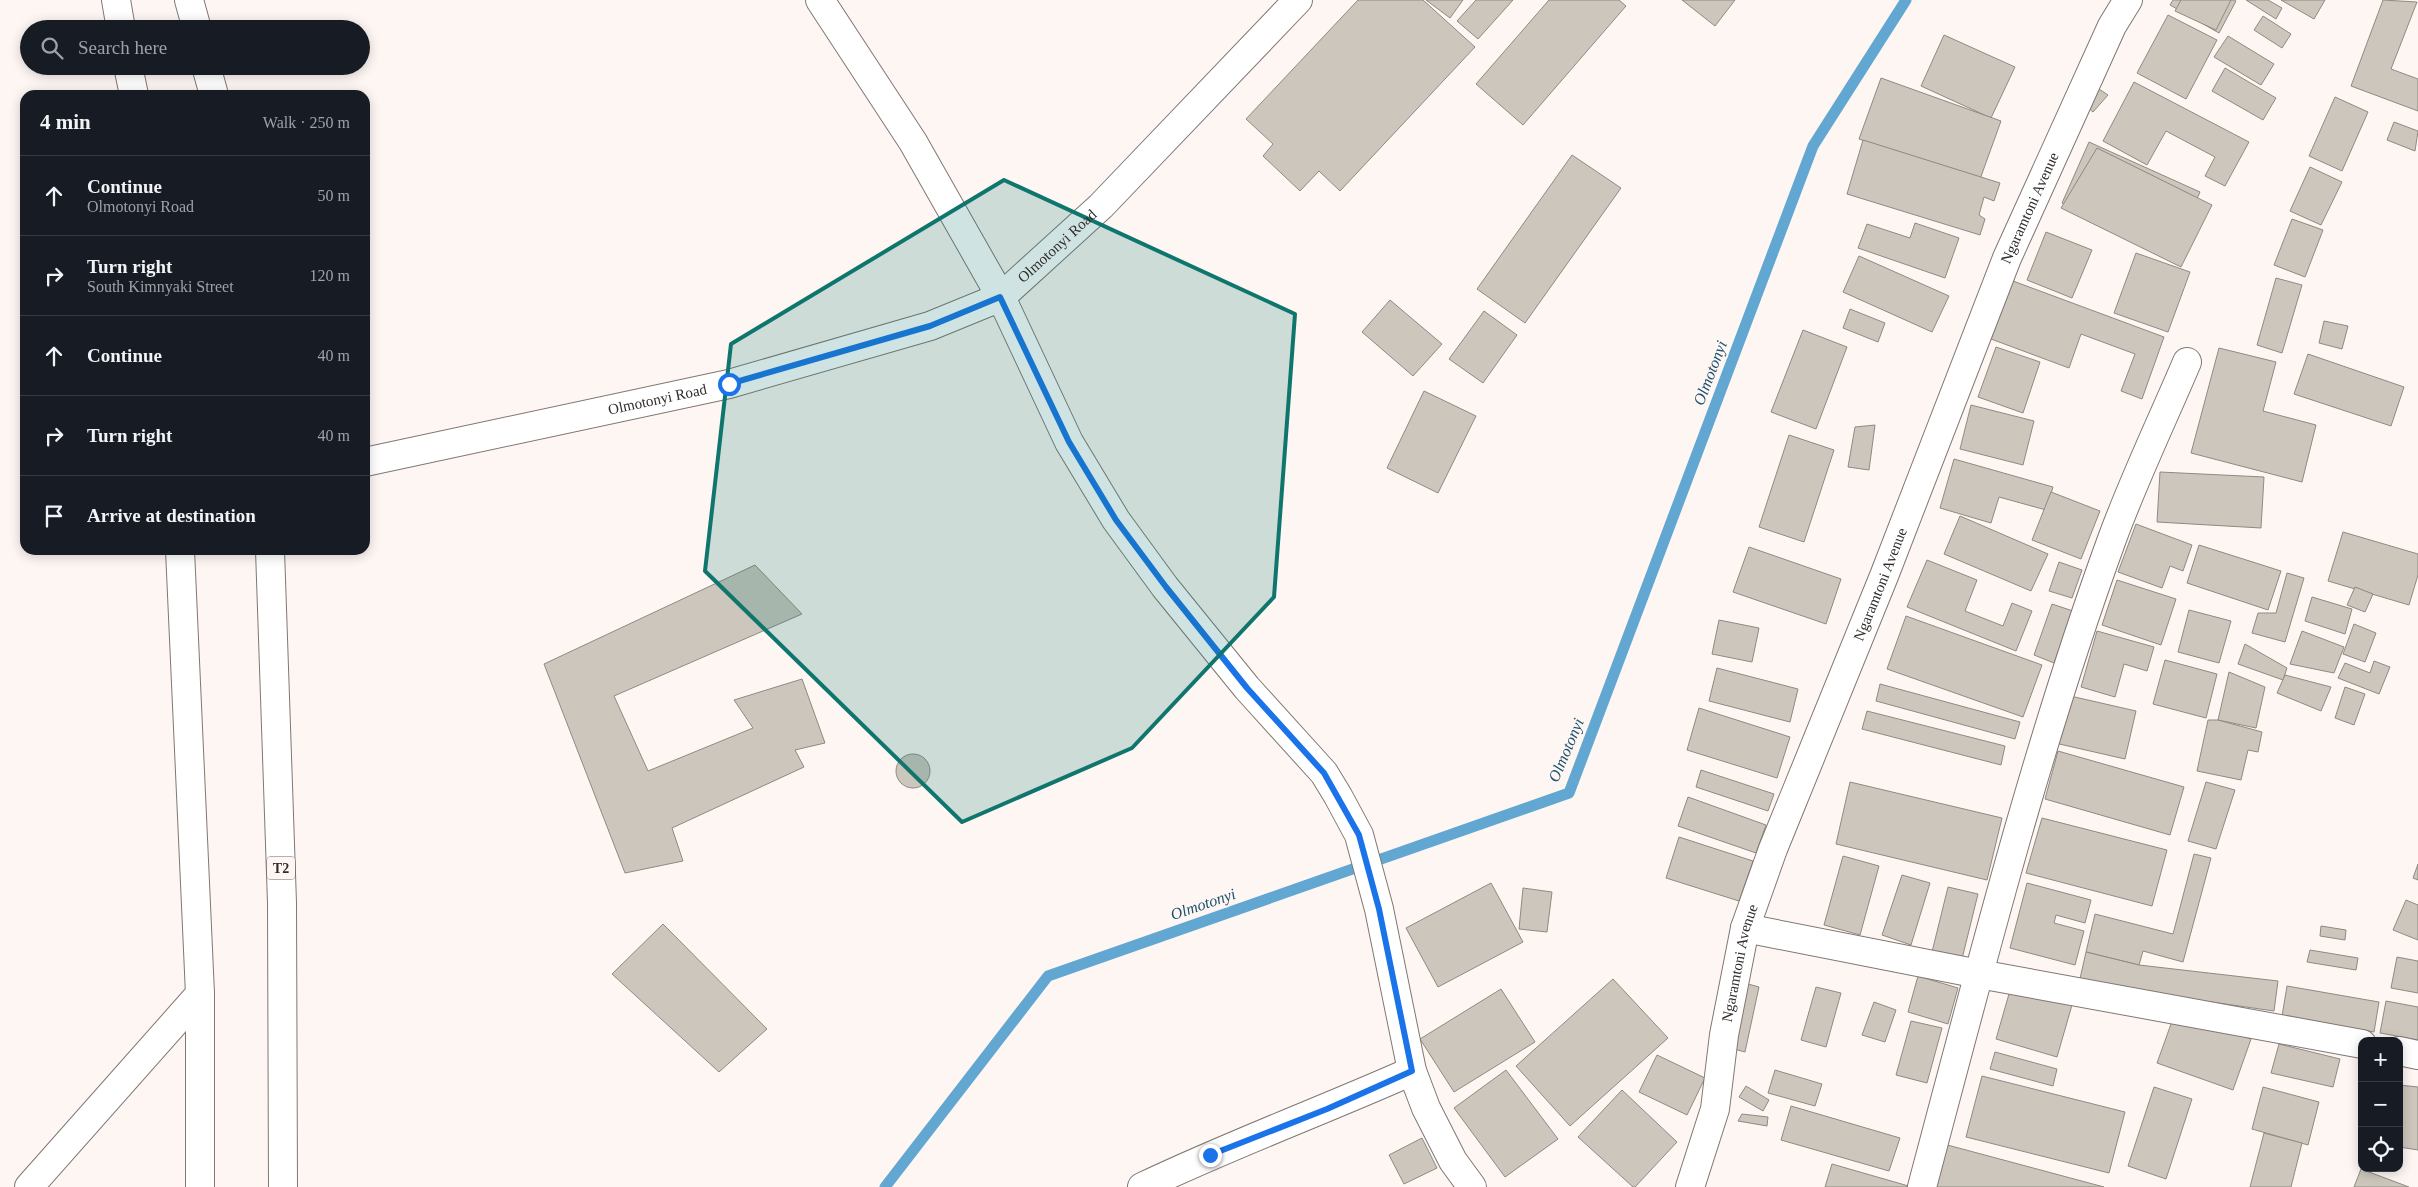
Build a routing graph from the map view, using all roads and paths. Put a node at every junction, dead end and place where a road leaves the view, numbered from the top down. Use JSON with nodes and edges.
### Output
{"nodes":[{"id":1,"x":116,"y":0,"type":"edge"},
{"id":2,"x":189,"y":0,"type":"edge"},
{"id":3,"x":820,"y":0,"type":"edge"},
{"id":4,"x":1298,"y":0,"type":"edge"},
{"id":5,"x":2128,"y":0,"type":"edge"},
{"id":6,"x":119,"y":20,"type":"edge"},
{"id":7,"x":195,"y":20,"type":"edge"},
{"id":8,"x":130,"y":75,"type":"edge"},
{"id":9,"x":208,"y":75,"type":"edge"},
{"id":10,"x":133,"y":90,"type":"edge"},
{"id":11,"x":213,"y":90,"type":"edge"},
{"id":12,"x":1000,"y":297,"type":"junction"},
{"id":13,"x":2187,"y":362,"type":"dead end"},
{"id":14,"x":370,"y":461,"type":"edge"},
{"id":15,"x":180,"y":555,"type":"edge"},
{"id":16,"x":270,"y":555,"type":"edge"},
{"id":17,"x":1745,"y":928,"type":"junction"},
{"id":18,"x":1979,"y":974,"type":"junction"},
{"id":19,"x":200,"y":994,"type":"junction"},
{"id":20,"x":2358,"y":1043,"type":"edge"},
{"id":21,"x":2403,"y":1052,"type":"edge"},
{"id":22,"x":2418,"y":1055,"type":"edge"},
{"id":23,"x":1412,"y":1071,"type":"junction"},
{"id":24,"x":29,"y":1187,"type":"edge"},
{"id":25,"x":200,"y":1187,"type":"edge"},
{"id":26,"x":283,"y":1187,"type":"edge"},
{"id":27,"x":1142,"y":1187,"type":"edge"},
{"id":28,"x":1472,"y":1187,"type":"edge"},
{"id":29,"x":1690,"y":1187,"type":"edge"},
{"id":30,"x":1922,"y":1187,"type":"edge"}],
"edges":[{"from":1,"to":6,"type":"main road"},
{"from":2,"to":7,"type":"main road"},
{"from":3,"to":12,"type":"main road"},
{"from":4,"to":12,"type":"main road","name":"Olmotonyi Road"},
{"from":5,"to":17,"type":"main road","name":"Ngaramtoni Avenue"},
{"from":8,"to":10,"type":"main road"},
{"from":9,"to":11,"type":"main road"},
{"from":12,"to":14,"type":"main road","name":"Olmotonyi Road"},
{"from":12,"to":23,"type":"main road"},
{"from":13,"to":18,"type":"main road"},
{"from":15,"to":19,"type":"main road"},
{"from":16,"to":26,"type":"main road","number":"T2"},
{"from":17,"to":18,"type":"main road"},
{"from":17,"to":29,"type":"main road","name":"Ngaramtoni Avenue"},
{"from":18,"to":20,"type":"main road"},
{"from":18,"to":30,"type":"main road"},
{"from":19,"to":24,"type":"main road"},
{"from":19,"to":25,"type":"main road"},
{"from":21,"to":22,"type":"main road"},
{"from":23,"to":27,"type":"main road"},
{"from":23,"to":28,"type":"main road"}]}
